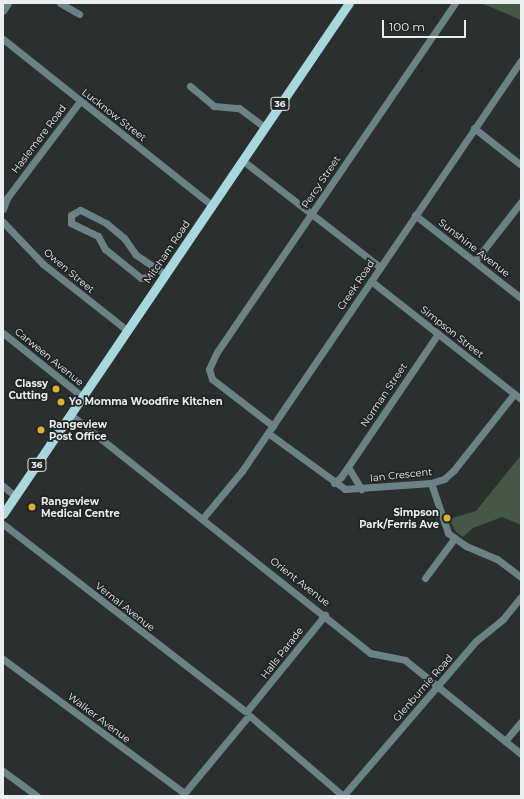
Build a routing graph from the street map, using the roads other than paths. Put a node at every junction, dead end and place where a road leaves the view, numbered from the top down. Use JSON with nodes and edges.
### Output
{"nodes":[{"id":1,"x":8,"y":3,"type":"edge"},
{"id":2,"x":60,"y":3,"type":"edge"},
{"id":3,"x":349,"y":3,"type":"edge"},
{"id":4,"x":456,"y":3,"type":"edge"},
{"id":5,"x":3,"y":11,"type":"edge"},
{"id":6,"x":79,"y":14,"type":"dead end"},
{"id":7,"x":3,"y":39,"type":"edge"},
{"id":8,"x":521,"y":60,"type":"edge"},
{"id":9,"x":190,"y":86,"type":"dead end"},
{"id":10,"x":80,"y":101,"type":"junction"},
{"id":11,"x":264,"y":127,"type":"junction"},
{"id":12,"x":474,"y":128,"type":"junction"},
{"id":13,"x":242,"y":160,"type":"junction"},
{"id":14,"x":521,"y":165,"type":"edge"},
{"id":15,"x":521,"y":202,"type":"edge"},
{"id":16,"x":212,"y":205,"type":"junction"},
{"id":17,"x":3,"y":209,"type":"edge"},
{"id":18,"x":312,"y":213,"type":"junction"},
{"id":19,"x":415,"y":215,"type":"junction"},
{"id":20,"x":3,"y":222,"type":"edge"},
{"id":21,"x":475,"y":261,"type":"junction"},
{"id":22,"x":154,"y":267,"type":"junction"},
{"id":23,"x":380,"y":267,"type":"junction"},
{"id":24,"x":165,"y":274,"type":"junction"},
{"id":25,"x":371,"y":281,"type":"junction"},
{"id":26,"x":521,"y":298,"type":"edge"},
{"id":27,"x":127,"y":330,"type":"junction"},
{"id":28,"x":3,"y":333,"type":"edge"},
{"id":29,"x":438,"y":334,"type":"junction"},
{"id":30,"x":514,"y":394,"type":"junction"},
{"id":31,"x":83,"y":397,"type":"junction"},
{"id":32,"x":521,"y":399,"type":"edge"},
{"id":33,"x":70,"y":415,"type":"junction"},
{"id":34,"x":273,"y":426,"type":"junction"},
{"id":35,"x":268,"y":433,"type":"junction"},
{"id":36,"x":348,"y":467,"type":"junction"},
{"id":37,"x":334,"y":483,"type":"junction"},
{"id":38,"x":431,"y":483,"type":"junction"},
{"id":39,"x":3,"y":486,"type":"edge"},
{"id":40,"x":361,"y":489,"type":"junction"},
{"id":41,"x":16,"y":496,"type":"junction"},
{"id":42,"x":3,"y":514,"type":"edge"},
{"id":43,"x":203,"y":518,"type":"junction"},
{"id":44,"x":3,"y":524,"type":"edge"},
{"id":45,"x":454,"y":539,"type":"junction"},
{"id":46,"x":521,"y":576,"type":"edge"},
{"id":47,"x":424,"y":578,"type":"dead end"},
{"id":48,"x":521,"y":597,"type":"edge"},
{"id":49,"x":325,"y":614,"type":"junction"},
{"id":50,"x":3,"y":658,"type":"edge"},
{"id":51,"x":439,"y":686,"type":"junction"},
{"id":52,"x":246,"y":715,"type":"junction"},
{"id":53,"x":521,"y":722,"type":"edge"},
{"id":54,"x":505,"y":741,"type":"junction"},
{"id":55,"x":521,"y":754,"type":"edge"},
{"id":56,"x":3,"y":771,"type":"edge"},
{"id":57,"x":183,"y":795,"type":"edge"},
{"id":58,"x":37,"y":796,"type":"edge"},
{"id":59,"x":343,"y":796,"type":"edge"}],
"edges":[{"from":1,"to":5,"type":"street"},
{"from":2,"to":6,"type":"street"},
{"from":3,"to":11,"type":"main road","name":"Mitcham Road","number":"36"},
{"from":4,"to":18,"type":"street","name":"Percy Street"},
{"from":7,"to":10,"type":"street","name":"Lucknow Street"},
{"from":8,"to":12,"type":"street","name":"Creek Road"},
{"from":9,"to":11,"type":"street"},
{"from":10,"to":16,"type":"street","name":"Lucknow Street"},
{"from":10,"to":17,"type":"street","name":"Haslemere Road"},
{"from":11,"to":13,"type":"main road","name":"Mitcham Road","number":"36"},
{"from":12,"to":14,"type":"street"},
{"from":12,"to":19,"type":"street","name":"Creek Road"},
{"from":13,"to":16,"type":"main road","name":"Mitcham Road","number":"36"},
{"from":13,"to":18,"type":"street"},
{"from":15,"to":21,"type":"street"},
{"from":16,"to":24,"type":"main road","name":"Mitcham Road","number":"36"},
{"from":18,"to":23,"type":"street"},
{"from":18,"to":34,"type":"street","name":"Percy Street"},
{"from":19,"to":21,"type":"street","name":"Sunshine Avenue"},
{"from":19,"to":23,"type":"street","name":"Creek Road"},
{"from":20,"to":27,"type":"street","name":"Owen Street"},
{"from":21,"to":26,"type":"street","name":"Sunshine Avenue"},
{"from":22,"to":22,"type":"street"},
{"from":22,"to":24,"type":"street"},
{"from":23,"to":25,"type":"street","name":"Creek Road"},
{"from":24,"to":27,"type":"main road","name":"Mitcham Road","number":"36"},
{"from":25,"to":29,"type":"street","name":"Simpson Street"},
{"from":25,"to":34,"type":"street","name":"Creek Road"},
{"from":27,"to":31,"type":"main road","name":"Mitcham Road","number":"36"},
{"from":28,"to":31,"type":"street","name":"Carween Avenue"},
{"from":29,"to":30,"type":"street","name":"Simpson Street"},
{"from":29,"to":36,"type":"street","name":"Norman Street"},
{"from":30,"to":32,"type":"street","name":"Simpson Street"},
{"from":30,"to":38,"type":"street","name":"Ian Crescent"},
{"from":31,"to":33,"type":"main road","name":"Mitcham Road","number":"36"},
{"from":33,"to":41,"type":"main road","name":"Mitcham Road","number":"36"},
{"from":33,"to":43,"type":"street","name":"Orient Avenue"},
{"from":34,"to":35,"type":"street","name":"Creek Road"},
{"from":35,"to":37,"type":"street","name":"Ian Crescent"},
{"from":35,"to":43,"type":"street","name":"Creek Road"},
{"from":36,"to":37,"type":"street","name":"Norman Street"},
{"from":36,"to":40,"type":"street"},
{"from":37,"to":40,"type":"street","name":"Ian Crescent"},
{"from":38,"to":40,"type":"street","name":"Ian Crescent"},
{"from":38,"to":45,"type":"street"},
{"from":39,"to":41,"type":"street"},
{"from":41,"to":42,"type":"main road","name":"Mitcham Road","number":"36"},
{"from":43,"to":49,"type":"street","name":"Orient Avenue"},
{"from":44,"to":52,"type":"street","name":"Vernal Avenue"},
{"from":45,"to":46,"type":"street"},
{"from":45,"to":47,"type":"street"},
{"from":48,"to":51,"type":"street","name":"Glenburnie Road"},
{"from":49,"to":51,"type":"street","name":"Orient Avenue"},
{"from":49,"to":52,"type":"street","name":"Halls Parade"},
{"from":50,"to":57,"type":"street","name":"Walker Avenue"},
{"from":51,"to":54,"type":"street","name":"Orient Avenue"},
{"from":51,"to":59,"type":"street","name":"Glenburnie Road"},
{"from":52,"to":57,"type":"street","name":"Halls Parade"},
{"from":52,"to":59,"type":"street","name":"Vernal Avenue"},
{"from":53,"to":54,"type":"street"},
{"from":54,"to":55,"type":"street","name":"Orient Avenue"},
{"from":56,"to":58,"type":"street"}]}
